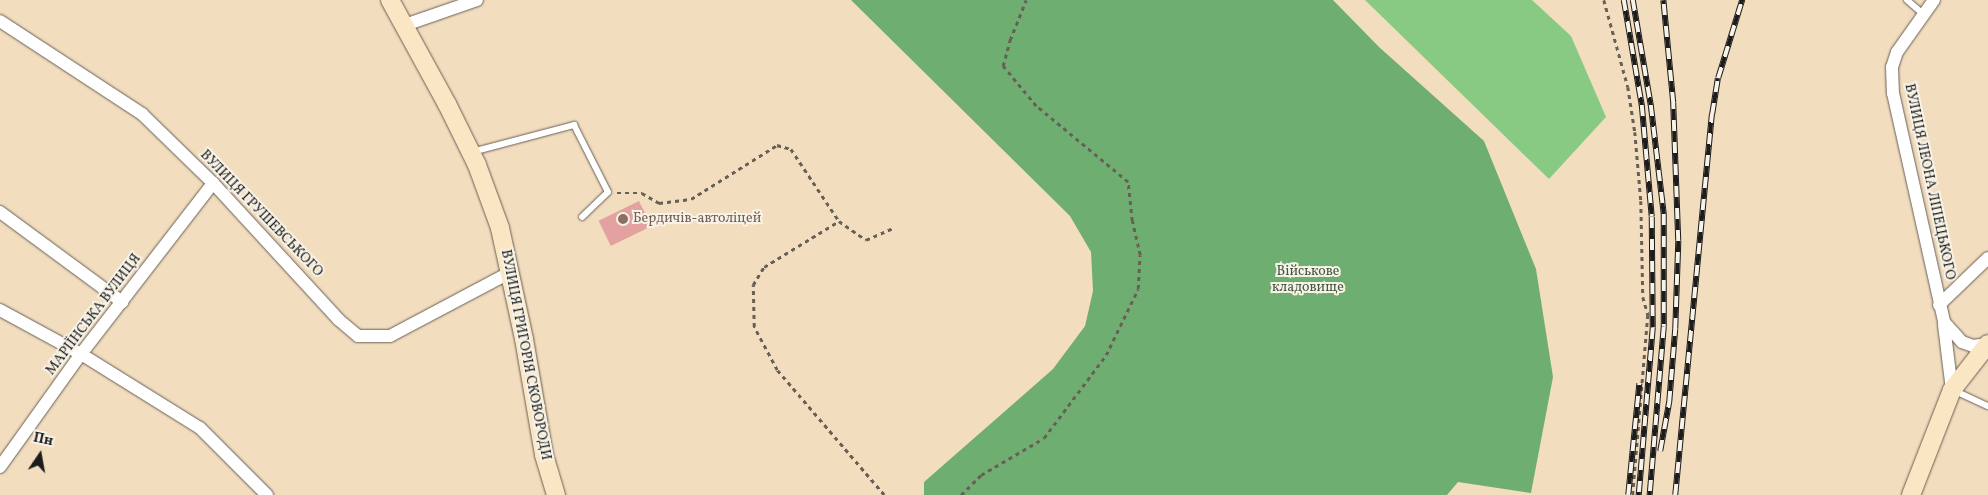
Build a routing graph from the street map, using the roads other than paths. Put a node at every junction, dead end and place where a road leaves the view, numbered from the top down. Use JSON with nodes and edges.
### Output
{"nodes":[{"id":1,"x":390,"y":0,"type":"edge"},
{"id":2,"x":477,"y":0,"type":"edge"},
{"id":3,"x":1907,"y":0,"type":"edge"},
{"id":4,"x":1934,"y":0,"type":"edge"},
{"id":5,"x":1922,"y":13,"type":"junction"},
{"id":6,"x":0,"y":21,"type":"edge"},
{"id":7,"x":405,"y":25,"type":"junction"},
{"id":8,"x":470,"y":153,"type":"junction"},
{"id":9,"x":213,"y":183,"type":"junction"},
{"id":10,"x":0,"y":212,"type":"edge"},
{"id":11,"x":582,"y":217,"type":"dead end"},
{"id":12,"x":1988,"y":258,"type":"edge"},
{"id":13,"x":511,"y":272,"type":"junction"},
{"id":14,"x":122,"y":302,"type":"junction"},
{"id":15,"x":1939,"y":305,"type":"junction"},
{"id":16,"x":0,"y":310,"type":"edge"},
{"id":17,"x":1944,"y":322,"type":"junction"},
{"id":18,"x":1988,"y":344,"type":"edge"},
{"id":19,"x":81,"y":354,"type":"junction"},
{"id":20,"x":1952,"y":390,"type":"junction"},
{"id":21,"x":1988,"y":406,"type":"edge"},
{"id":22,"x":0,"y":467,"type":"edge"},
{"id":23,"x":267,"y":495,"type":"edge"},
{"id":24,"x":556,"y":495,"type":"edge"},
{"id":25,"x":1911,"y":495,"type":"edge"}],
"edges":[{"from":1,"to":7,"type":"main road","name":"ВУЛИЦЯ ГРИГОРІЯ СКОВОРОДИ"},
{"from":2,"to":7,"type":"street"},
{"from":3,"to":5,"type":"lane"},
{"from":4,"to":5,"type":"street","name":"ВУЛИЦЯ ЛЕОНА ЛІПЕЦЬКОГО"},
{"from":5,"to":15,"type":"street","name":"ВУЛИЦЯ ЛЕОНА ЛІПЕЦЬКОГО"},
{"from":6,"to":9,"type":"street","name":"ВУЛИЦЯ ГРУШЕВСЬКОГО"},
{"from":7,"to":8,"type":"main road","name":"ВУЛИЦЯ ГРИГОРІЯ СКОВОРОДИ"},
{"from":8,"to":11,"type":"lane"},
{"from":8,"to":13,"type":"main road","name":"ВУЛИЦЯ ГРИГОРІЯ СКОВОРОДИ"},
{"from":9,"to":13,"type":"street","name":"ВУЛИЦЯ ГРУШЕВСЬКОГО"},
{"from":9,"to":14,"type":"street","name":"МАРІЇНСЬКА ВУЛИЦЯ"},
{"from":10,"to":14,"type":"street"},
{"from":12,"to":15,"type":"street"},
{"from":13,"to":24,"type":"main road","name":"ВУЛИЦЯ ГРИГОРІЯ СКОВОРОДИ"},
{"from":14,"to":19,"type":"street","name":"МАРІЇНСЬКА ВУЛИЦЯ"},
{"from":15,"to":17,"type":"street","name":"ВУЛИЦЯ ЛЕОНА ЛІПЕЦЬКОГО"},
{"from":16,"to":19,"type":"street"},
{"from":17,"to":18,"type":"street","name":"ВУЛИЦЯ ЛЕОНА ЛІПЕЦЬКОГО"},
{"from":17,"to":20,"type":"street","name":"ВУЛИЦЯ ЛЕОНА ЛІПЕЦЬКОГО"},
{"from":18,"to":20,"type":"main road"},
{"from":19,"to":22,"type":"street","name":"МАРІЇНСЬКА ВУЛИЦЯ"},
{"from":19,"to":23,"type":"street"},
{"from":20,"to":21,"type":"lane"},
{"from":20,"to":25,"type":"main road"}]}
